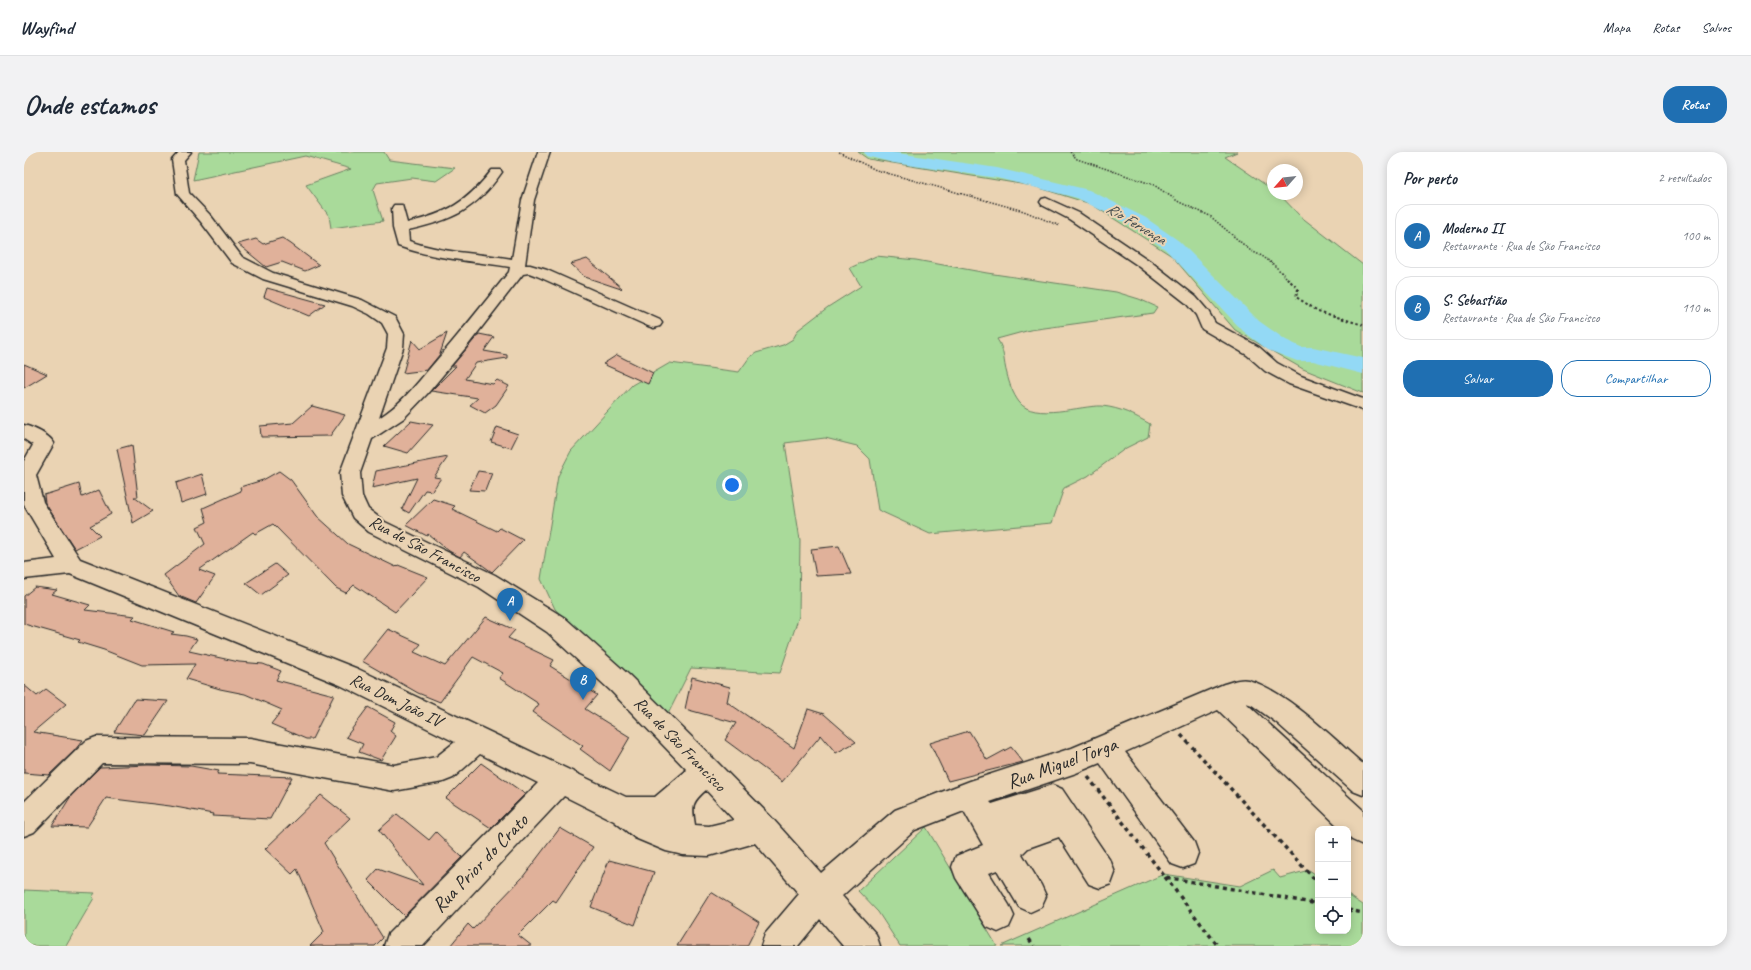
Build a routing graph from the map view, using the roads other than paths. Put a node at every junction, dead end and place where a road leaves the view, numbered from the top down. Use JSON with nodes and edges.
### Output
{"nodes":[{"id":1,"x":185,"y":152,"type":"edge"},
{"id":2,"x":544,"y":152,"type":"edge"},
{"id":3,"x":496,"y":172,"type":"dead end"},
{"id":4,"x":1046,"y":202,"type":"dead end"},
{"id":5,"x":398,"y":208,"type":"dead end"},
{"id":6,"x":400,"y":228,"type":"junction"},
{"id":7,"x":517,"y":267,"type":"junction"},
{"id":8,"x":654,"y":323,"type":"dead end"},
{"id":9,"x":1363,"y":405,"type":"edge"},
{"id":10,"x":24,"y":431,"type":"edge"},
{"id":11,"x":362,"y":437,"type":"junction"},
{"id":12,"x":72,"y":565,"type":"junction"},
{"id":13,"x":24,"y":571,"type":"edge"},
{"id":14,"x":1222,"y":697,"type":"junction"},
{"id":15,"x":478,"y":739,"type":"junction"},
{"id":16,"x":1105,"y":748,"type":"junction"},
{"id":17,"x":707,"y":770,"type":"junction"},
{"id":18,"x":560,"y":780,"type":"junction"},
{"id":19,"x":1363,"y":782,"type":"edge"},
{"id":20,"x":682,"y":791,"type":"junction"},
{"id":21,"x":970,"y":795,"type":"junction"},
{"id":22,"x":624,"y":811,"type":"junction"},
{"id":23,"x":1066,"y":820,"type":"junction"},
{"id":24,"x":985,"y":821,"type":"junction"},
{"id":25,"x":24,"y":822,"type":"edge"},
{"id":26,"x":761,"y":827,"type":"junction"},
{"id":27,"x":1363,"y":830,"type":"edge"},
{"id":28,"x":683,"y":840,"type":"junction"},
{"id":29,"x":1003,"y":852,"type":"junction"},
{"id":30,"x":1183,"y":852,"type":"dead end"},
{"id":31,"x":1100,"y":873,"type":"dead end"},
{"id":32,"x":819,"y":895,"type":"junction"},
{"id":33,"x":1030,"y":896,"type":"dead end"},
{"id":34,"x":998,"y":916,"type":"dead end"},
{"id":35,"x":400,"y":946,"type":"edge"},
{"id":36,"x":777,"y":946,"type":"edge"},
{"id":37,"x":864,"y":946,"type":"edge"}],
"edges":[{"from":1,"to":11,"type":"street","name":"Rua de São Francisco"},
{"from":2,"to":7,"type":"street"},
{"from":3,"to":6,"type":"street"},
{"from":4,"to":9,"type":"street"},
{"from":5,"to":6,"type":"street"},
{"from":6,"to":7,"type":"street"},
{"from":7,"to":8,"type":"street"},
{"from":7,"to":11,"type":"street"},
{"from":10,"to":12,"type":"street"},
{"from":11,"to":17,"type":"street","name":"Rua de São Francisco"},
{"from":12,"to":13,"type":"street","name":"Rua Dom João IV"},
{"from":12,"to":15,"type":"street","name":"Rua Dom João IV"},
{"from":14,"to":16,"type":"street","name":"Rua Miguel Torga"},
{"from":14,"to":19,"type":"street","name":"Rua Miguel Torga"},
{"from":14,"to":27,"type":"street"},
{"from":15,"to":18,"type":"street","name":"Rua Dom João IV"},
{"from":15,"to":25,"type":"street"},
{"from":16,"to":21,"type":"street","name":"Rua Miguel Torga"},
{"from":16,"to":30,"type":"street"},
{"from":17,"to":20,"type":"street"},
{"from":17,"to":26,"type":"street","name":"Rua de São Francisco"},
{"from":18,"to":22,"type":"street","name":"Rua Dom João IV"},
{"from":18,"to":35,"type":"street","name":"Rua Prior do Crato"},
{"from":20,"to":22,"type":"street"},
{"from":20,"to":28,"type":"street"},
{"from":21,"to":24,"type":"street"},
{"from":21,"to":32,"type":"street","name":"Rua Miguel Torga"},
{"from":22,"to":28,"type":"street","name":"Rua Dom João IV"},
{"from":23,"to":24,"type":"street"},
{"from":23,"to":29,"type":"street"},
{"from":23,"to":31,"type":"street"},
{"from":24,"to":29,"type":"street"},
{"from":26,"to":28,"type":"street","name":"Rua Dom João IV"},
{"from":26,"to":32,"type":"street","name":"Rua de São Francisco"},
{"from":29,"to":33,"type":"street"},
{"from":29,"to":34,"type":"street"},
{"from":32,"to":36,"type":"street","name":"Rua Miguel Torga"},
{"from":32,"to":37,"type":"street","name":"Rua de São Francisco"}]}
